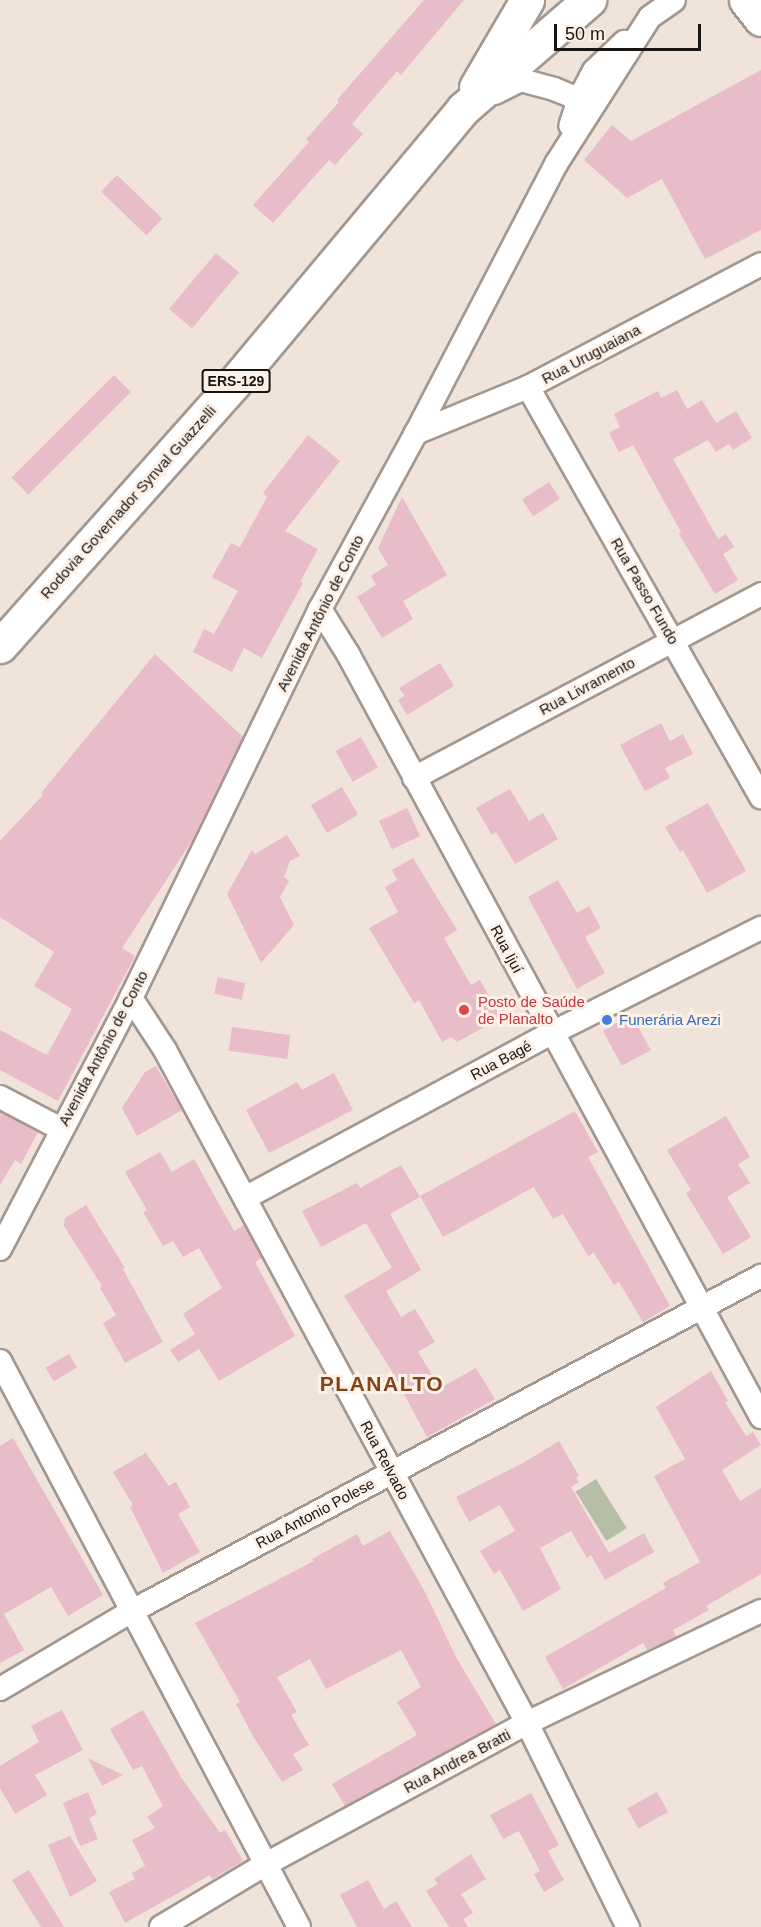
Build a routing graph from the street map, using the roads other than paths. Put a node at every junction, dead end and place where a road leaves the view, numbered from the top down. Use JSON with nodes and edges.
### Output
{"nodes":[{"id":1,"x":527,"y":0,"type":"edge"},
{"id":2,"x":589,"y":0,"type":"edge"},
{"id":3,"x":674,"y":0,"type":"edge"},
{"id":4,"x":746,"y":0,"type":"edge"},
{"id":5,"x":650,"y":17,"type":"junction"},
{"id":6,"x":761,"y":19,"type":"edge"},
{"id":7,"x":579,"y":99,"type":"junction"},
{"id":8,"x":463,"y":109,"type":"junction"},
{"id":9,"x":556,"y":164,"type":"junction"},
{"id":10,"x":761,"y":264,"type":"edge"},
{"id":11,"x":528,"y":387,"type":"junction"},
{"id":12,"x":416,"y":434,"type":"junction"},
{"id":13,"x":761,"y":594,"type":"edge"},
{"id":14,"x":320,"y":609,"type":"junction"},
{"id":15,"x":674,"y":640,"type":"junction"},
{"id":16,"x":0,"y":646,"type":"edge"},
{"id":17,"x":414,"y":778,"type":"junction"},
{"id":18,"x":761,"y":797,"type":"edge"},
{"id":19,"x":761,"y":928,"type":"edge"},
{"id":20,"x":131,"y":998,"type":"junction"},
{"id":21,"x":552,"y":1033,"type":"junction"},
{"id":22,"x":0,"y":1097,"type":"edge"},
{"id":23,"x":61,"y":1129,"type":"junction"},
{"id":24,"x":245,"y":1198,"type":"junction"},
{"id":25,"x":0,"y":1249,"type":"edge"},
{"id":26,"x":761,"y":1276,"type":"edge"},
{"id":27,"x":702,"y":1308,"type":"junction"},
{"id":28,"x":0,"y":1361,"type":"edge"},
{"id":29,"x":761,"y":1417,"type":"edge"},
{"id":30,"x":392,"y":1473,"type":"junction"},
{"id":31,"x":132,"y":1611,"type":"junction"},
{"id":32,"x":761,"y":1611,"type":"edge"},
{"id":33,"x":0,"y":1689,"type":"edge"},
{"id":34,"x":527,"y":1723,"type":"junction"},
{"id":35,"x":266,"y":1864,"type":"junction"},
{"id":36,"x":161,"y":1927,"type":"edge"},
{"id":37,"x":299,"y":1927,"type":"edge"},
{"id":38,"x":628,"y":1927,"type":"edge"}],
"edges":[{"from":1,"to":8,"type":"main road","name":"Rodovia Governador Synval Guazzelli","number":"ERS-129"},
{"from":2,"to":8,"type":"main road","name":"Rodovia Governador Synval Guazzelli","number":"ERS-129"},
{"from":3,"to":5,"type":"street","name":"Avenida Antônio de Conto"},
{"from":4,"to":6,"type":"main road"},
{"from":5,"to":7,"type":"street"},
{"from":5,"to":9,"type":"street","name":"Avenida Antônio de Conto"},
{"from":7,"to":8,"type":"street"},
{"from":7,"to":9,"type":"street"},
{"from":8,"to":16,"type":"main road","name":"Rodovia Governador Synval Guazzelli","number":"ERS-129"},
{"from":9,"to":12,"type":"street","name":"Avenida Antônio de Conto"},
{"from":10,"to":11,"type":"street","name":"Rua Uruguaiana"},
{"from":11,"to":12,"type":"street","name":"Rua Uruguaiana"},
{"from":11,"to":15,"type":"street","name":"Rua Passo Fundo"},
{"from":12,"to":14,"type":"street","name":"Avenida Antônio de Conto"},
{"from":13,"to":15,"type":"street","name":"Rua Livramento"},
{"from":14,"to":17,"type":"street","name":"Rua Ijuí"},
{"from":14,"to":20,"type":"street","name":"Avenida Antônio de Conto"},
{"from":15,"to":17,"type":"street","name":"Rua Livramento"},
{"from":15,"to":18,"type":"street","name":"Rua Passo Fundo"},
{"from":17,"to":21,"type":"street","name":"Rua Ijuí"},
{"from":19,"to":21,"type":"street","name":"Rua Bagé"},
{"from":20,"to":23,"type":"street","name":"Avenida Antônio de Conto"},
{"from":20,"to":24,"type":"street","name":"Rua Relvado"},
{"from":21,"to":24,"type":"street","name":"Rua Bagé"},
{"from":21,"to":27,"type":"street","name":"Rua Ijuí"},
{"from":22,"to":23,"type":"street"},
{"from":23,"to":25,"type":"street","name":"Avenida Antônio de Conto"},
{"from":24,"to":30,"type":"street","name":"Rua Relvado"},
{"from":26,"to":27,"type":"street","name":"Rua Antonio Polese"},
{"from":27,"to":29,"type":"street","name":"Rua Ijuí"},
{"from":27,"to":30,"type":"street","name":"Rua Antonio Polese"},
{"from":28,"to":31,"type":"street"},
{"from":30,"to":31,"type":"street","name":"Rua Antonio Polese"},
{"from":30,"to":34,"type":"street","name":"Rua Relvado"},
{"from":31,"to":33,"type":"street","name":"Rua Antonio Polese"},
{"from":31,"to":35,"type":"street"},
{"from":32,"to":34,"type":"street","name":"Rua Andrea Bratti"},
{"from":34,"to":35,"type":"street","name":"Rua Andrea Bratti"},
{"from":34,"to":38,"type":"street","name":"Rua Relvado"},
{"from":35,"to":36,"type":"street","name":"Rua Andrea Bratti"},
{"from":35,"to":37,"type":"street"}]}
